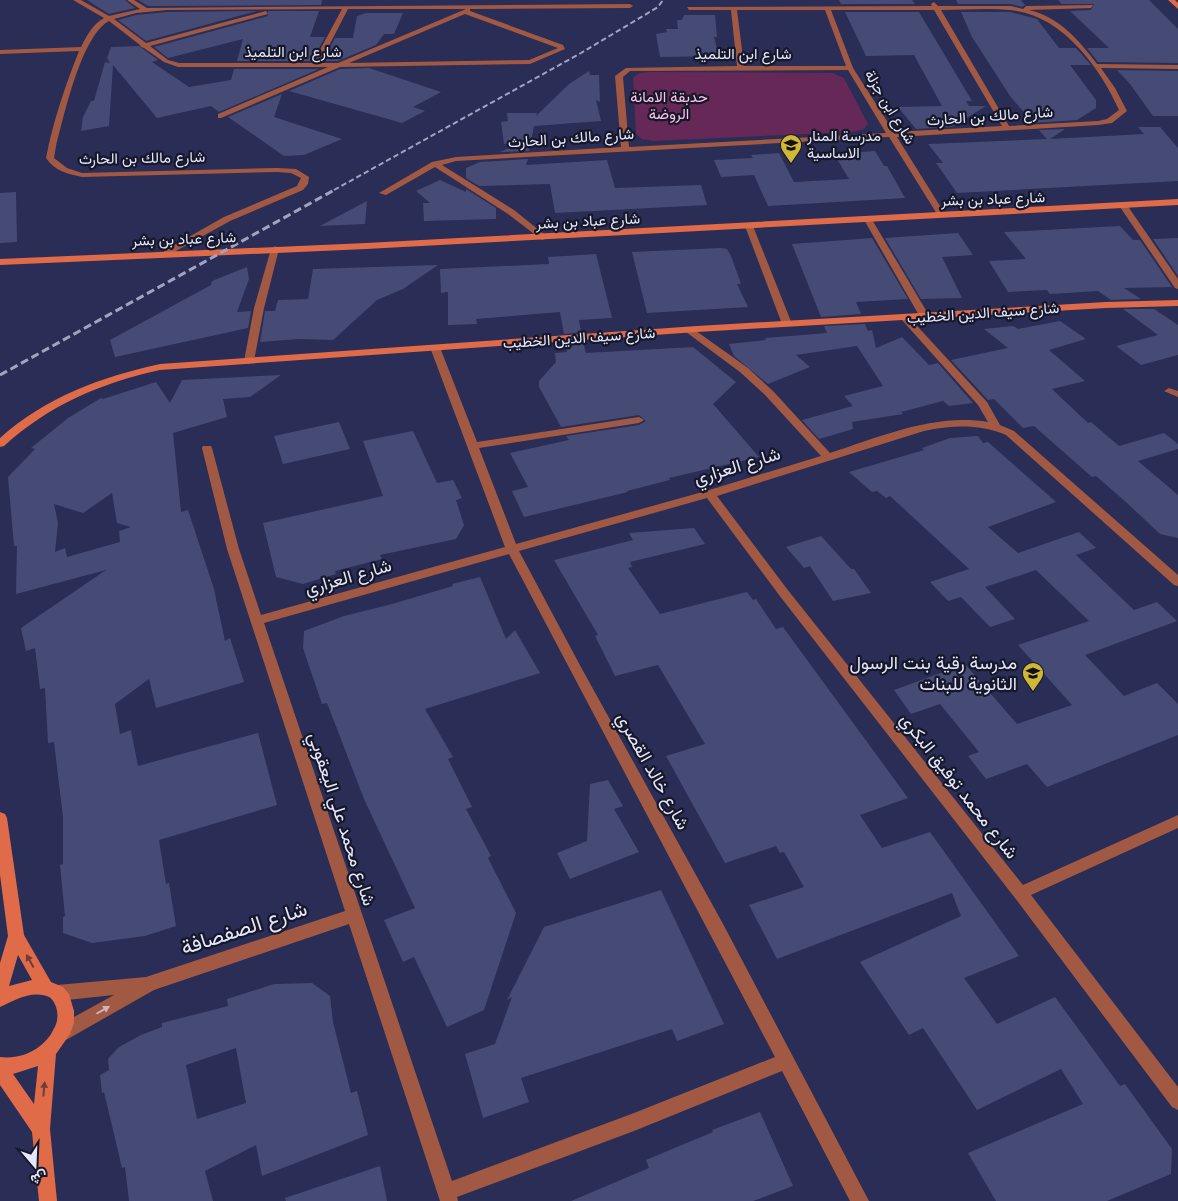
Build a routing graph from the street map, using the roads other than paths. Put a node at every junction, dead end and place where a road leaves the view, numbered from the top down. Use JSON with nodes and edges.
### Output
{"nodes":[{"id":1,"x":76,"y":0,"type":"edge"},
{"id":2,"x":130,"y":0,"type":"edge"},
{"id":3,"x":317,"y":0,"type":"edge"},
{"id":4,"x":932,"y":0,"type":"edge"},
{"id":5,"x":1171,"y":0,"type":"edge"},
{"id":6,"x":508,"y":3,"type":"edge"},
{"id":7,"x":630,"y":6,"type":"dead end"},
{"id":8,"x":1090,"y":6,"type":"dead end"},
{"id":9,"x":475,"y":7,"type":"junction"},
{"id":10,"x":1178,"y":7,"type":"edge"},
{"id":11,"x":283,"y":8,"type":"junction"},
{"id":12,"x":345,"y":8,"type":"junction"},
{"id":13,"x":689,"y":8,"type":"dead end"},
{"id":14,"x":734,"y":8,"type":"junction"},
{"id":15,"x":827,"y":8,"type":"junction"},
{"id":16,"x":937,"y":8,"type":"junction"},
{"id":17,"x":1011,"y":8,"type":"junction"},
{"id":18,"x":146,"y":10,"type":"junction"},
{"id":19,"x":464,"y":11,"type":"junction"},
{"id":20,"x":110,"y":19,"type":"junction"},
{"id":21,"x":143,"y":46,"type":"junction"},
{"id":22,"x":83,"y":49,"type":"junction"},
{"id":23,"x":0,"y":52,"type":"edge"},
{"id":24,"x":315,"y":65,"type":"junction"},
{"id":25,"x":334,"y":65,"type":"junction"},
{"id":26,"x":1096,"y":66,"type":"junction"},
{"id":27,"x":1178,"y":66,"type":"edge"},
{"id":28,"x":741,"y":67,"type":"junction"},
{"id":29,"x":850,"y":68,"type":"junction"},
{"id":30,"x":221,"y":116,"type":"dead end"},
{"id":31,"x":1008,"y":129,"type":"junction"},
{"id":32,"x":890,"y":136,"type":"junction"},
{"id":33,"x":625,"y":148,"type":"junction"},
{"id":34,"x":435,"y":164,"type":"junction"},
{"id":35,"x":382,"y":193,"type":"dead end"},
{"id":36,"x":1178,"y":202,"type":"edge"},
{"id":37,"x":1124,"y":207,"type":"junction"},
{"id":38,"x":941,"y":214,"type":"junction"},
{"id":39,"x":867,"y":218,"type":"junction"},
{"id":40,"x":748,"y":226,"type":"junction"},
{"id":41,"x":542,"y":237,"type":"junction"},
{"id":42,"x":275,"y":249,"type":"junction"},
{"id":43,"x":168,"y":253,"type":"junction"},
{"id":44,"x":0,"y":262,"type":"edge"},
{"id":45,"x":1178,"y":286,"type":"edge"},
{"id":46,"x":1178,"y":303,"type":"edge"},
{"id":47,"x":924,"y":316,"type":"junction"},
{"id":48,"x":905,"y":318,"type":"junction"},
{"id":49,"x":787,"y":324,"type":"junction"},
{"id":50,"x":689,"y":330,"type":"junction"},
{"id":51,"x":436,"y":350,"type":"junction"},
{"id":52,"x":248,"y":360,"type":"junction"},
{"id":53,"x":639,"y":420,"type":"dead end"},
{"id":54,"x":995,"y":426,"type":"junction"},
{"id":55,"x":0,"y":444,"type":"edge"},
{"id":56,"x":473,"y":446,"type":"junction"},
{"id":57,"x":207,"y":448,"type":"dead end"},
{"id":58,"x":828,"y":457,"type":"junction"},
{"id":59,"x":710,"y":494,"type":"junction"},
{"id":60,"x":512,"y":549,"type":"junction"},
{"id":61,"x":1176,"y":577,"type":"edge"},
{"id":62,"x":258,"y":620,"type":"junction"},
{"id":63,"x":0,"y":818,"type":"edge"},
{"id":64,"x":1178,"y":822,"type":"edge"},
{"id":65,"x":1020,"y":894,"type":"junction"},
{"id":66,"x":354,"y":915,"type":"junction"},
{"id":67,"x":16,"y":936,"type":"junction"},
{"id":68,"x":149,"y":984,"type":"junction"},
{"id":69,"x":0,"y":990,"type":"edge"},
{"id":70,"x":51,"y":990,"type":"junction"},
{"id":71,"x":0,"y":999,"type":"edge"},
{"id":72,"x":60,"y":1034,"type":"junction"},
{"id":73,"x":48,"y":1049,"type":"junction"},
{"id":74,"x":786,"y":1061,"type":"junction"},
{"id":75,"x":0,"y":1066,"type":"edge"},
{"id":76,"x":0,"y":1070,"type":"edge"},
{"id":77,"x":1178,"y":1101,"type":"edge"},
{"id":78,"x":41,"y":1129,"type":"junction"},
{"id":79,"x":448,"y":1196,"type":"edge"},
{"id":80,"x":48,"y":1201,"type":"edge"},
{"id":81,"x":860,"y":1201,"type":"edge"}],
"edges":[{"from":1,"to":20,"type":"street","name":"شارع ابن التلميذ"},
{"from":2,"to":18,"type":"street"},
{"from":3,"to":11,"type":"street"},
{"from":4,"to":16,"type":"street"},
{"from":5,"to":10,"type":"street"},
{"from":6,"to":7,"type":"street","name":"شارع مالك بن الحارث"},
{"from":6,"to":9,"type":"street","name":"شارع مالك بن الحارث"},
{"from":8,"to":17,"type":"street"},
{"from":9,"to":12,"type":"street","name":"شارع مالك بن الحارث"},
{"from":9,"to":19,"type":"street"},
{"from":11,"to":12,"type":"street","name":"شارع مالك بن الحارث"},
{"from":11,"to":18,"type":"street","name":"شارع مالك بن الحارث"},
{"from":11,"to":21,"type":"street"},
{"from":12,"to":24,"type":"street"},
{"from":13,"to":14,"type":"street","name":"شارع مالك بن الحارث"},
{"from":14,"to":15,"type":"street","name":"شارع مالك بن الحارث"},
{"from":14,"to":28,"type":"street"},
{"from":15,"to":16,"type":"street","name":"شارع مالك بن الحارث"},
{"from":15,"to":29,"type":"street","name":"شارع ابن جزلة"},
{"from":16,"to":17,"type":"street","name":"شارع مالك بن الحارث"},
{"from":16,"to":31,"type":"street"},
{"from":17,"to":26,"type":"street","name":"شارع مالك بن الحارث"},
{"from":18,"to":20,"type":"street","name":"شارع مالك بن الحارث"},
{"from":19,"to":25,"type":"street"},
{"from":19,"to":25,"type":"street","name":"شارع ابن التلميذ"},
{"from":20,"to":21,"type":"street","name":"شارع ابن التلميذ"},
{"from":20,"to":22,"type":"street","name":"شارع مالك بن الحارث"},
{"from":21,"to":24,"type":"street","name":"شارع ابن التلميذ"},
{"from":22,"to":23,"type":"street"},
{"from":22,"to":43,"type":"street","name":"شارع مالك بن الحارث"},
{"from":24,"to":25,"type":"street","name":"شارع ابن التلميذ"},
{"from":25,"to":30,"type":"street"},
{"from":26,"to":27,"type":"street"},
{"from":26,"to":31,"type":"street","name":"شارع مالك بن الحارث"},
{"from":28,"to":29,"type":"street","name":"شارع ابن التلميذ"},
{"from":28,"to":33,"type":"street","name":"شارع ابن التلميذ"},
{"from":29,"to":32,"type":"street","name":"شارع ابن جزلة"},
{"from":31,"to":32,"type":"street","name":"شارع مالك بن الحارث"},
{"from":32,"to":33,"type":"street","name":"شارع مالك بن الحارث"},
{"from":32,"to":38,"type":"street","name":"شارع ابن جزلة"},
{"from":33,"to":34,"type":"street","name":"شارع مالك بن الحارث"},
{"from":34,"to":35,"type":"street","name":"شارع مالك بن الحارث"},
{"from":34,"to":41,"type":"street"},
{"from":36,"to":37,"type":"street","name":"شارع عباد بن بشر"},
{"from":37,"to":38,"type":"street","name":"شارع عباد بن بشر"},
{"from":37,"to":45,"type":"street"},
{"from":38,"to":39,"type":"street","name":"شارع عباد بن بشر"},
{"from":39,"to":40,"type":"street","name":"شارع عباد بن بشر"},
{"from":39,"to":47,"type":"street"},
{"from":40,"to":41,"type":"street","name":"شارع عباد بن بشر"},
{"from":40,"to":49,"type":"street"},
{"from":41,"to":42,"type":"street","name":"شارع عباد بن بشر"},
{"from":42,"to":43,"type":"street","name":"شارع عباد بن بشر"},
{"from":42,"to":52,"type":"street"},
{"from":43,"to":44,"type":"street","name":"شارع عباد بن بشر"},
{"from":46,"to":47,"type":"street","name":"شارع سيف الدين الخطيب"},
{"from":47,"to":48,"type":"street","name":"شارع سيف الدين الخطيب"},
{"from":48,"to":49,"type":"street","name":"شارع سيف الدين الخطيب"},
{"from":48,"to":54,"type":"street"},
{"from":49,"to":50,"type":"street","name":"شارع سيف الدين الخطيب"},
{"from":50,"to":51,"type":"street","name":"شارع سيف الدين الخطيب"},
{"from":50,"to":58,"type":"street"},
{"from":51,"to":52,"type":"street","name":"شارع سيف الدين الخطيب"},
{"from":51,"to":56,"type":"street","name":"شارع خالد القصري"},
{"from":52,"to":55,"type":"street","name":"شارع سيف الدين الخطيب"},
{"from":53,"to":56,"type":"street"},
{"from":54,"to":58,"type":"street","name":"شارع العزاري"},
{"from":54,"to":61,"type":"street","name":"شارع العزاري"},
{"from":56,"to":60,"type":"street","name":"شارع خالد القصري"},
{"from":57,"to":62,"type":"street","name":"شارع محمد علي اليعقوبي"},
{"from":58,"to":59,"type":"street","name":"شارع العزاري"},
{"from":59,"to":60,"type":"street","name":"شارع العزاري"},
{"from":59,"to":65,"type":"street","name":"شارع محمد توفيق البكري"},
{"from":60,"to":62,"type":"street","name":"شارع العزاري"},
{"from":60,"to":74,"type":"street","name":"شارع خالد القصري"},
{"from":62,"to":66,"type":"street","name":"شارع محمد علي اليعقوبي"},
{"from":63,"to":67,"type":"street"},
{"from":64,"to":65,"type":"street"},
{"from":65,"to":77,"type":"street","name":"شارع محمد توفيق البكري"},
{"from":66,"to":68,"type":"street","name":"شارع الصفصافة"},
{"from":66,"to":79,"type":"street","name":"شارع محمد علي اليعقوبي"},
{"from":67,"to":69,"type":"street"},
{"from":70,"to":67,"type":"street","one_way":true},
{"from":68,"to":70,"type":"street","name":"شارع الصفصافة"},
{"from":72,"to":68,"type":"street","name":"شارع الصفصافة","one_way":true},
{"from":70,"to":71,"type":"street"},
{"from":70,"to":72,"type":"street"},
{"from":72,"to":73,"type":"street"},
{"from":73,"to":75,"type":"street"},
{"from":78,"to":73,"type":"street","one_way":true},
{"from":74,"to":79,"type":"street"},
{"from":74,"to":81,"type":"street","name":"شارع خالد القصري"},
{"from":76,"to":78,"type":"street"},
{"from":78,"to":80,"type":"street"}]}
